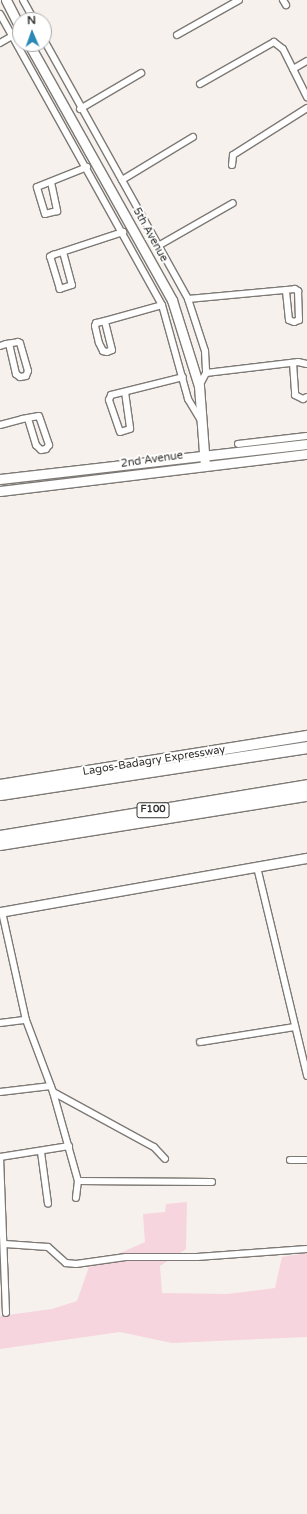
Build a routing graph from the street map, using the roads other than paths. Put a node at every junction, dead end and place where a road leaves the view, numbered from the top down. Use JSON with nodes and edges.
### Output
{"nodes":[{"id":1,"x":6,"y":0,"type":"edge"},
{"id":2,"x":23,"y":0,"type":"edge"},
{"id":3,"x":239,"y":0,"type":"edge"},
{"id":4,"x":12,"y":12,"type":"edge"},
{"id":5,"x":30,"y":12,"type":"edge"},
{"id":6,"x":0,"y":14,"type":"edge"},
{"id":7,"x":177,"y":35,"type":"dead end"},
{"id":8,"x":12,"y":36,"type":"joint"},
{"id":9,"x":0,"y":43,"type":"edge"},
{"id":10,"x":21,"y":52,"type":"edge"},
{"id":11,"x":33,"y":52,"type":"edge"},
{"id":12,"x":50,"y":52,"type":"edge"},
{"id":13,"x":307,"y":62,"type":"edge"},
{"id":14,"x":293,"y":69,"type":"junction"},
{"id":15,"x":141,"y":73,"type":"dead end"},
{"id":16,"x":200,"y":84,"type":"dead end"},
{"id":17,"x":307,"y":97,"type":"edge"},
{"id":18,"x":80,"y":108,"type":"junction"},
{"id":19,"x":307,"y":108,"type":"edge"},
{"id":20,"x":193,"y":137,"type":"dead end"},
{"id":21,"x":232,"y":165,"type":"dead end"},
{"id":22,"x":87,"y":167,"type":"junction"},
{"id":23,"x":122,"y":180,"type":"junction"},
{"id":24,"x":51,"y":182,"type":"junction"},
{"id":25,"x":233,"y":203,"type":"dead end"},
{"id":26,"x":123,"y":232,"type":"junction"},
{"id":27,"x":158,"y":246,"type":"junction"},
{"id":28,"x":63,"y":252,"type":"junction"},
{"id":29,"x":286,"y":290,"type":"junction"},
{"id":30,"x":188,"y":299,"type":"junction"},
{"id":31,"x":162,"y":306,"type":"junction"},
{"id":32,"x":105,"y":321,"type":"junction"},
{"id":33,"x":9,"y":344,"type":"junction"},
{"id":34,"x":0,"y":346,"type":"edge"},
{"id":35,"x":293,"y":363,"type":"junction"},
{"id":36,"x":307,"y":364,"type":"edge"},
{"id":37,"x":206,"y":373,"type":"junction"},
{"id":38,"x":183,"y":377,"type":"junction"},
{"id":39,"x":199,"y":386,"type":"junction"},
{"id":40,"x":125,"y":392,"type":"junction"},
{"id":41,"x":307,"y":397,"type":"edge"},
{"id":42,"x":28,"y":418,"type":"junction"},
{"id":43,"x":202,"y":422,"type":"junction"},
{"id":44,"x":0,"y":425,"type":"edge"},
{"id":45,"x":307,"y":436,"type":"edge"},
{"id":46,"x":238,"y":444,"type":"dead end"},
{"id":47,"x":307,"y":444,"type":"edge"},
{"id":48,"x":203,"y":454,"type":"junction"},
{"id":49,"x":307,"y":454,"type":"edge"},
{"id":50,"x":205,"y":465,"type":"junction"},
{"id":51,"x":0,"y":479,"type":"edge"},
{"id":52,"x":0,"y":491,"type":"edge"},
{"id":53,"x":307,"y":736,"type":"edge"},
{"id":54,"x":307,"y":747,"type":"edge"},
{"id":55,"x":0,"y":785,"type":"edge"},
{"id":56,"x":307,"y":785,"type":"edge"},
{"id":57,"x":0,"y":794,"type":"edge"},
{"id":58,"x":307,"y":796,"type":"edge"},
{"id":59,"x":0,"y":836,"type":"edge"},
{"id":60,"x":0,"y":845,"type":"edge"},
{"id":61,"x":307,"y":858,"type":"edge"},
{"id":62,"x":257,"y":867,"type":"junction"},
{"id":63,"x":1,"y":912,"type":"edge"},
{"id":64,"x":26,"y":1020,"type":"junction"},
{"id":65,"x":0,"y":1023,"type":"edge"},
{"id":66,"x":295,"y":1027,"type":"junction"},
{"id":67,"x":200,"y":1042,"type":"dead end"},
{"id":68,"x":307,"y":1076,"type":"edge"},
{"id":69,"x":52,"y":1089,"type":"junction"},
{"id":70,"x":0,"y":1092,"type":"edge"},
{"id":71,"x":69,"y":1146,"type":"junction"},
{"id":72,"x":41,"y":1152,"type":"junction"},
{"id":73,"x":0,"y":1157,"type":"edge"},
{"id":74,"x":165,"y":1159,"type":"dead end"},
{"id":75,"x":290,"y":1160,"type":"dead end"},
{"id":76,"x":307,"y":1160,"type":"edge"},
{"id":77,"x":78,"y":1181,"type":"junction"},
{"id":78,"x":212,"y":1182,"type":"dead end"},
{"id":79,"x":76,"y":1198,"type":"dead end"},
{"id":80,"x":48,"y":1204,"type":"dead end"},
{"id":81,"x":5,"y":1244,"type":"junction"},
{"id":82,"x":307,"y":1249,"type":"edge"},
{"id":83,"x":6,"y":1313,"type":"dead end"}],
"edges":[{"from":1,"to":4,"type":"street"},
{"from":2,"to":5,"type":"street"},
{"from":3,"to":7,"type":"street"},
{"from":6,"to":8,"type":"street"},
{"from":8,"to":9,"type":"street"},
{"from":10,"to":22,"type":"street"},
{"from":11,"to":39,"type":"street","name":"5th Avenue"},
{"from":12,"to":18,"type":"street"},
{"from":13,"to":14,"type":"street"},
{"from":14,"to":16,"type":"street"},
{"from":14,"to":17,"type":"street"},
{"from":15,"to":18,"type":"street"},
{"from":18,"to":23,"type":"street"},
{"from":19,"to":21,"type":"street"},
{"from":20,"to":23,"type":"street"},
{"from":22,"to":24,"type":"street"},
{"from":22,"to":26,"type":"street"},
{"from":23,"to":27,"type":"street"},
{"from":24,"to":24,"type":"street"},
{"from":25,"to":27,"type":"street"},
{"from":26,"to":28,"type":"street"},
{"from":26,"to":31,"type":"street"},
{"from":27,"to":30,"type":"street"},
{"from":28,"to":28,"type":"street"},
{"from":29,"to":29,"type":"street"},
{"from":29,"to":30,"type":"street"},
{"from":30,"to":37,"type":"street"},
{"from":31,"to":32,"type":"street"},
{"from":31,"to":38,"type":"street"},
{"from":32,"to":32,"type":"street"},
{"from":33,"to":33,"type":"street"},
{"from":33,"to":34,"type":"street"},
{"from":35,"to":36,"type":"street"},
{"from":35,"to":37,"type":"street"},
{"from":35,"to":41,"type":"street"},
{"from":37,"to":39,"type":"street"},
{"from":38,"to":40,"type":"street"},
{"from":38,"to":43,"type":"street"},
{"from":39,"to":43,"type":"street","name":"5th Avenue"},
{"from":40,"to":40,"type":"street"},
{"from":42,"to":42,"type":"street"},
{"from":42,"to":44,"type":"street"},
{"from":43,"to":48,"type":"street","name":"5th Avenue"},
{"from":45,"to":46,"type":"street"},
{"from":47,"to":48,"type":"street","name":"2nd Avenue"},
{"from":48,"to":50,"type":"street","name":"5th Avenue"},
{"from":48,"to":51,"type":"street","name":"2nd Avenue"},
{"from":49,"to":50,"type":"street","name":"2nd Avenue"},
{"from":50,"to":52,"type":"street","name":"2nd Avenue"},
{"from":53,"to":55,"type":"main road","name":"Lagos-Badagry Expressway"},
{"from":54,"to":57,"type":"highway","name":"Lagos-Badagry Expressway"},
{"from":56,"to":59,"type":"highway","number":"F100"},
{"from":58,"to":60,"type":"main road"},
{"from":61,"to":62,"type":"street"},
{"from":62,"to":63,"type":"street"},
{"from":62,"to":66,"type":"street"},
{"from":63,"to":64,"type":"street"},
{"from":64,"to":65,"type":"street"},
{"from":64,"to":69,"type":"street"},
{"from":66,"to":67,"type":"street"},
{"from":66,"to":68,"type":"street"},
{"from":69,"to":70,"type":"street"},
{"from":69,"to":71,"type":"street"},
{"from":69,"to":74,"type":"street"},
{"from":71,"to":72,"type":"street"},
{"from":71,"to":77,"type":"street"},
{"from":72,"to":73,"type":"street"},
{"from":72,"to":80,"type":"street"},
{"from":73,"to":81,"type":"street"},
{"from":75,"to":76,"type":"street"},
{"from":77,"to":78,"type":"street"},
{"from":77,"to":79,"type":"street"},
{"from":81,"to":82,"type":"street"},
{"from":81,"to":83,"type":"street"}]}
